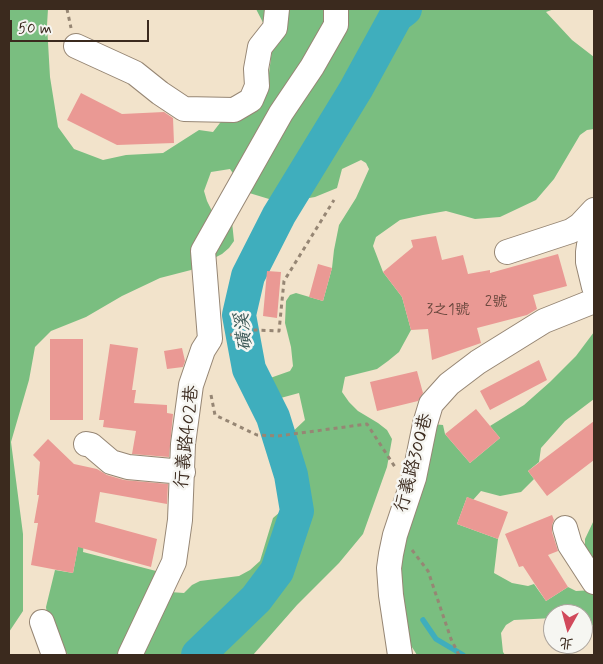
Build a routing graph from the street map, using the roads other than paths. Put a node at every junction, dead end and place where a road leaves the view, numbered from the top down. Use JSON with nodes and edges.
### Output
{"nodes":[{"id":1,"x":277,"y":9,"type":"edge"},
{"id":2,"x":338,"y":14,"type":"edge"},
{"id":3,"x":76,"y":46,"type":"dead end"},
{"id":4,"x":594,"y":210,"type":"edge"},
{"id":5,"x":594,"y":237,"type":"edge"},
{"id":6,"x":507,"y":252,"type":"dead end"},
{"id":7,"x":594,"y":287,"type":"edge"},
{"id":8,"x":594,"y":302,"type":"edge"},
{"id":9,"x":86,"y":444,"type":"dead end"},
{"id":10,"x":183,"y":472,"type":"junction"},
{"id":11,"x":565,"y":528,"type":"dead end"},
{"id":12,"x":594,"y":582,"type":"edge"},
{"id":13,"x":42,"y":622,"type":"dead end"},
{"id":14,"x":54,"y":655,"type":"edge"},
{"id":15,"x":130,"y":655,"type":"edge"},
{"id":16,"x":400,"y":655,"type":"edge"}],
"edges":[{"from":1,"to":3,"type":"lane"},
{"from":2,"to":10,"type":"lane","name":"行義路402巷"},
{"from":4,"to":6,"type":"lane"},
{"from":5,"to":7,"type":"lane"},
{"from":8,"to":16,"type":"lane","name":"行義路300巷"},
{"from":9,"to":10,"type":"lane"},
{"from":10,"to":15,"type":"lane","name":"行義路402巷"},
{"from":11,"to":12,"type":"lane"},
{"from":13,"to":14,"type":"lane"}]}
